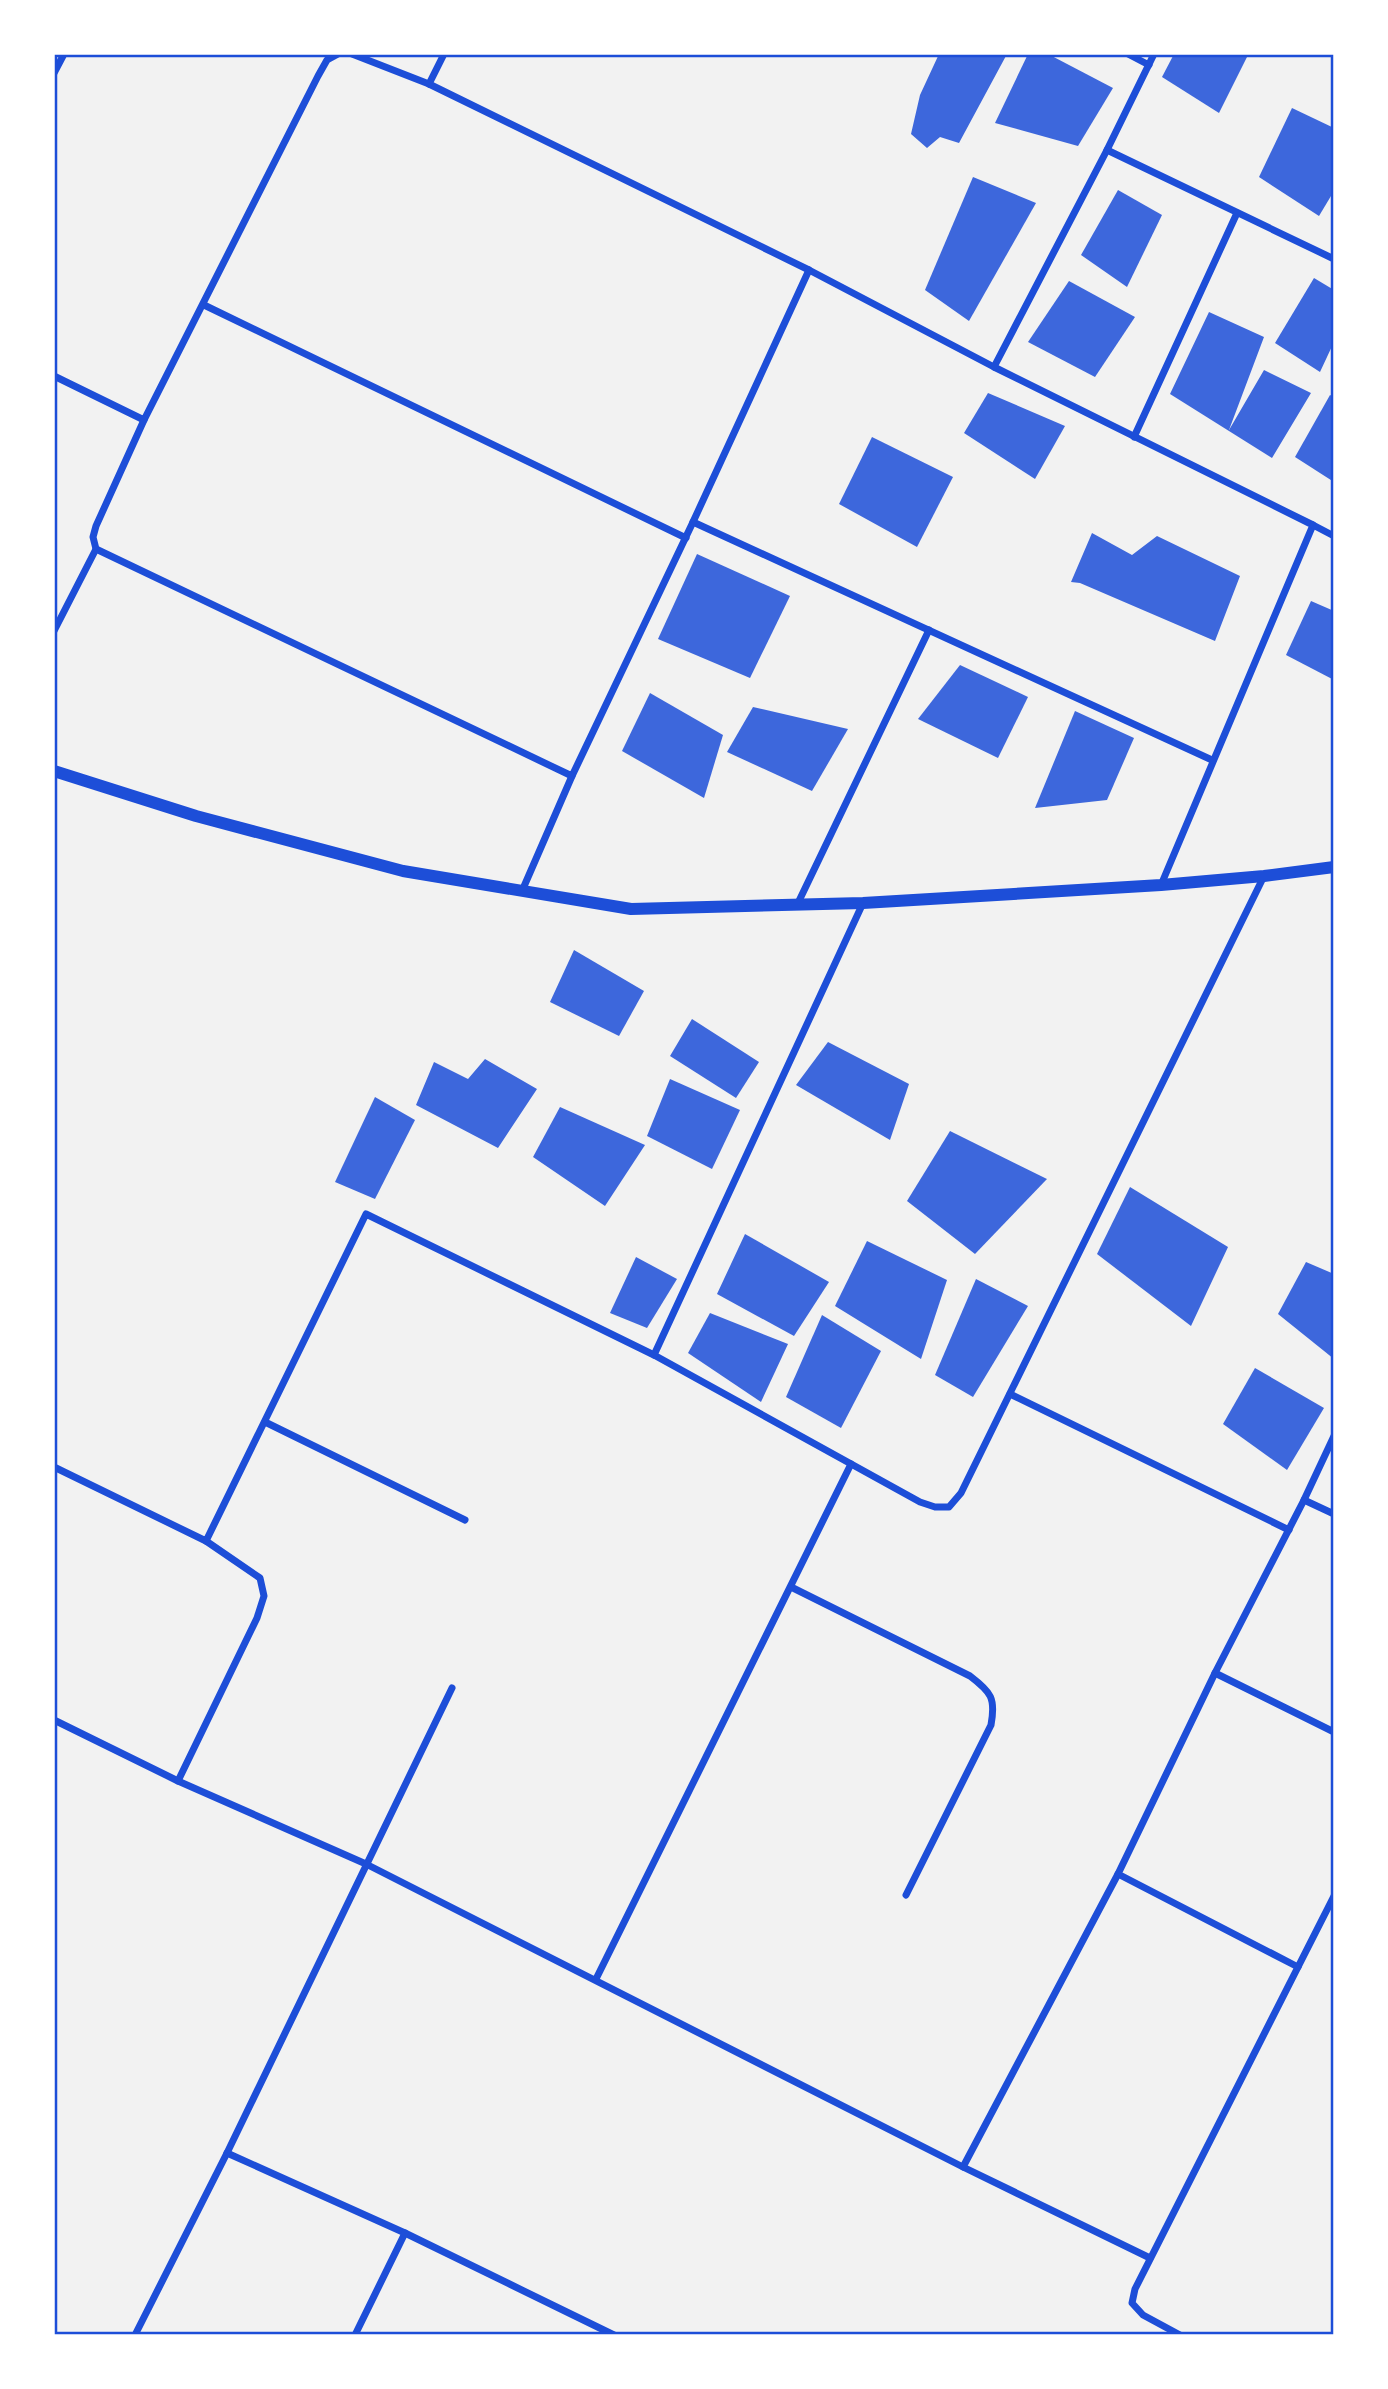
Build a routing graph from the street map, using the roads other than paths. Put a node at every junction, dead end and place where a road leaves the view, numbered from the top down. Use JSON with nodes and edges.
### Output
{"nodes":[{"id":1,"x":64,"y":54,"type":"edge"},
{"id":2,"x":338,"y":54,"type":"edge"},
{"id":3,"x":352,"y":54,"type":"edge"},
{"id":4,"x":443,"y":54,"type":"edge"},
{"id":5,"x":1128,"y":54,"type":"edge"},
{"id":6,"x":1154,"y":54,"type":"edge"},
{"id":7,"x":1149,"y":65,"type":"junction"},
{"id":8,"x":54,"y":73,"type":"edge"},
{"id":9,"x":429,"y":84,"type":"junction"},
{"id":10,"x":1107,"y":150,"type":"junction"},
{"id":11,"x":1237,"y":213,"type":"junction"},
{"id":12,"x":1334,"y":259,"type":"edge"},
{"id":13,"x":808,"y":270,"type":"junction"},
{"id":14,"x":204,"y":305,"type":"junction"},
{"id":15,"x":994,"y":367,"type":"junction"},
{"id":16,"x":54,"y":376,"type":"edge"},
{"id":17,"x":144,"y":420,"type":"junction"},
{"id":18,"x":1134,"y":437,"type":"junction"},
{"id":19,"x":693,"y":522,"type":"junction"},
{"id":20,"x":1312,"y":525,"type":"junction"},
{"id":21,"x":1334,"y":536,"type":"edge"},
{"id":22,"x":686,"y":538,"type":"junction"},
{"id":23,"x":96,"y":549,"type":"junction"},
{"id":24,"x":929,"y":630,"type":"junction"},
{"id":25,"x":54,"y":631,"type":"edge"},
{"id":26,"x":1212,"y":760,"type":"junction"},
{"id":27,"x":54,"y":771,"type":"edge"},
{"id":28,"x":572,"y":776,"type":"junction"},
{"id":29,"x":1334,"y":867,"type":"edge"},
{"id":30,"x":1264,"y":876,"type":"junction"},
{"id":31,"x":1161,"y":886,"type":"junction"},
{"id":32,"x":522,"y":891,"type":"junction"},
{"id":33,"x":798,"y":903,"type":"junction"},
{"id":34,"x":863,"y":903,"type":"junction"},
{"id":35,"x":654,"y":1355,"type":"junction"},
{"id":36,"x":1010,"y":1394,"type":"junction"},
{"id":37,"x":265,"y":1422,"type":"junction"},
{"id":38,"x":1334,"y":1436,"type":"edge"},
{"id":39,"x":851,"y":1464,"type":"junction"},
{"id":40,"x":54,"y":1466,"type":"edge"},
{"id":41,"x":1304,"y":1500,"type":"junction"},
{"id":42,"x":1334,"y":1514,"type":"edge"},
{"id":43,"x":465,"y":1520,"type":"dead end"},
{"id":44,"x":1289,"y":1530,"type":"junction"},
{"id":45,"x":206,"y":1541,"type":"junction"},
{"id":46,"x":790,"y":1587,"type":"junction"},
{"id":47,"x":1215,"y":1673,"type":"junction"},
{"id":48,"x":452,"y":1688,"type":"dead end"},
{"id":49,"x":54,"y":1720,"type":"edge"},
{"id":50,"x":1334,"y":1732,"type":"edge"},
{"id":51,"x":178,"y":1781,"type":"junction"},
{"id":52,"x":366,"y":1864,"type":"junction"},
{"id":53,"x":1118,"y":1874,"type":"junction"},
{"id":54,"x":906,"y":1895,"type":"dead end"},
{"id":55,"x":1334,"y":1896,"type":"edge"},
{"id":56,"x":1298,"y":1968,"type":"junction"},
{"id":57,"x":596,"y":1979,"type":"junction"},
{"id":58,"x":227,"y":2153,"type":"junction"},
{"id":59,"x":963,"y":2167,"type":"junction"},
{"id":60,"x":405,"y":2233,"type":"junction"},
{"id":61,"x":1150,"y":2258,"type":"junction"},
{"id":62,"x":135,"y":2335,"type":"edge"},
{"id":63,"x":355,"y":2335,"type":"edge"},
{"id":64,"x":614,"y":2335,"type":"edge"},
{"id":65,"x":1180,"y":2335,"type":"edge"}],
"edges":[{"from":1,"to":8,"type":"street"},
{"from":2,"to":14,"type":"street"},
{"from":3,"to":9,"type":"street"},
{"from":4,"to":9,"type":"street"},
{"from":5,"to":7,"type":"street"},
{"from":6,"to":7,"type":"street"},
{"from":7,"to":10,"type":"street"},
{"from":9,"to":13,"type":"street"},
{"from":10,"to":11,"type":"street"},
{"from":10,"to":15,"type":"street"},
{"from":11,"to":12,"type":"street"},
{"from":11,"to":18,"type":"street"},
{"from":13,"to":15,"type":"street"},
{"from":13,"to":19,"type":"street"},
{"from":14,"to":17,"type":"street"},
{"from":14,"to":22,"type":"street"},
{"from":15,"to":18,"type":"street"},
{"from":16,"to":17,"type":"street"},
{"from":17,"to":23,"type":"street"},
{"from":18,"to":20,"type":"street"},
{"from":19,"to":22,"type":"street"},
{"from":19,"to":24,"type":"street"},
{"from":20,"to":21,"type":"street"},
{"from":20,"to":26,"type":"street"},
{"from":22,"to":28,"type":"street"},
{"from":23,"to":25,"type":"street"},
{"from":23,"to":28,"type":"street"},
{"from":24,"to":26,"type":"street"},
{"from":24,"to":33,"type":"street"},
{"from":26,"to":31,"type":"street"},
{"from":27,"to":32,"type":"street"},
{"from":28,"to":32,"type":"street"},
{"from":29,"to":30,"type":"street"},
{"from":30,"to":31,"type":"street"},
{"from":30,"to":36,"type":"street"},
{"from":31,"to":34,"type":"street"},
{"from":32,"to":33,"type":"street"},
{"from":33,"to":34,"type":"street"},
{"from":34,"to":35,"type":"street"},
{"from":35,"to":37,"type":"street"},
{"from":35,"to":39,"type":"street"},
{"from":36,"to":39,"type":"street"},
{"from":36,"to":44,"type":"street"},
{"from":37,"to":43,"type":"street"},
{"from":37,"to":45,"type":"street"},
{"from":38,"to":41,"type":"street"},
{"from":39,"to":46,"type":"street"},
{"from":40,"to":45,"type":"street"},
{"from":41,"to":42,"type":"street"},
{"from":41,"to":44,"type":"street"},
{"from":44,"to":47,"type":"street"},
{"from":45,"to":51,"type":"street"},
{"from":46,"to":54,"type":"street"},
{"from":46,"to":57,"type":"street"},
{"from":47,"to":50,"type":"street"},
{"from":47,"to":53,"type":"street"},
{"from":48,"to":52,"type":"street"},
{"from":49,"to":51,"type":"street"},
{"from":51,"to":52,"type":"street"},
{"from":52,"to":57,"type":"street"},
{"from":52,"to":58,"type":"street"},
{"from":53,"to":56,"type":"street"},
{"from":53,"to":59,"type":"street"},
{"from":55,"to":56,"type":"street"},
{"from":56,"to":61,"type":"street"},
{"from":57,"to":59,"type":"street"},
{"from":58,"to":60,"type":"street"},
{"from":58,"to":62,"type":"street"},
{"from":59,"to":61,"type":"street"},
{"from":60,"to":63,"type":"street"},
{"from":60,"to":64,"type":"street"},
{"from":61,"to":65,"type":"street"}]}
